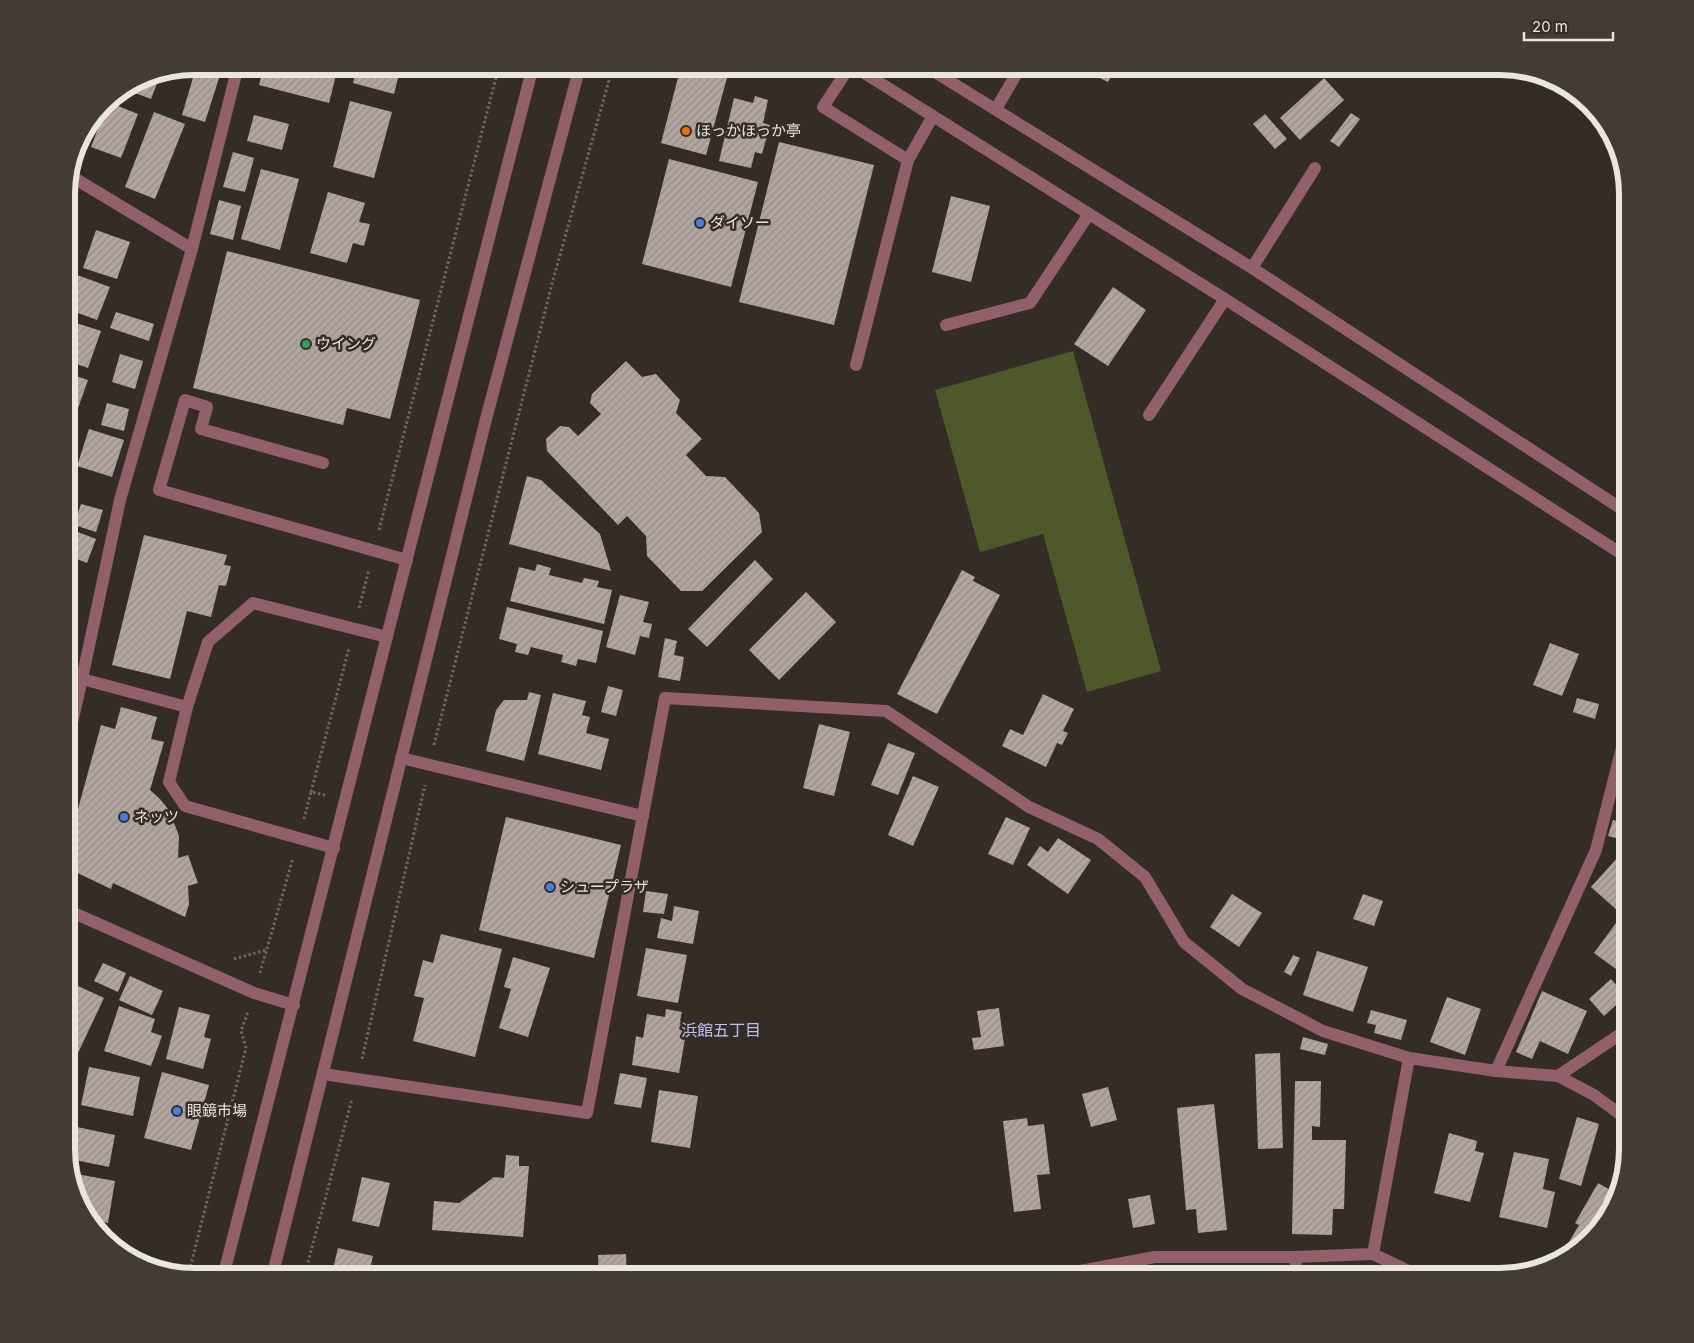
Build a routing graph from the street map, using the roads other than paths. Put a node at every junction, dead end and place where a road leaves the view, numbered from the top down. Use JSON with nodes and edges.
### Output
{"nodes":[{"id":1,"x":236,"y":75,"type":"edge"},
{"id":2,"x":530,"y":75,"type":"edge"},
{"id":3,"x":578,"y":75,"type":"edge"},
{"id":4,"x":845,"y":75,"type":"edge"},
{"id":5,"x":866,"y":75,"type":"edge"},
{"id":6,"x":939,"y":75,"type":"edge"},
{"id":7,"x":1016,"y":75,"type":"edge"},
{"id":8,"x":996,"y":109,"type":"junction"},
{"id":9,"x":934,"y":116,"type":"junction"},
{"id":10,"x":908,"y":160,"type":"junction"},
{"id":11,"x":1315,"y":168,"type":"dead end"},
{"id":12,"x":76,"y":179,"type":"edge"},
{"id":13,"x":1089,"y":214,"type":"junction"},
{"id":14,"x":192,"y":249,"type":"junction"},
{"id":15,"x":1252,"y":268,"type":"junction"},
{"id":16,"x":1225,"y":298,"type":"junction"},
{"id":17,"x":946,"y":326,"type":"dead end"},
{"id":18,"x":856,"y":365,"type":"dead end"},
{"id":19,"x":1149,"y":415,"type":"dead end"},
{"id":20,"x":323,"y":463,"type":"dead end"},
{"id":21,"x":1619,"y":507,"type":"edge"},
{"id":22,"x":1619,"y":552,"type":"edge"},
{"id":23,"x":407,"y":560,"type":"junction"},
{"id":24,"x":387,"y":637,"type":"junction"},
{"id":25,"x":82,"y":679,"type":"junction"},
{"id":26,"x":187,"y":707,"type":"junction"},
{"id":27,"x":75,"y":708,"type":"edge"},
{"id":28,"x":402,"y":758,"type":"junction"},
{"id":29,"x":1619,"y":759,"type":"edge"},
{"id":30,"x":643,"y":816,"type":"junction"},
{"id":31,"x":334,"y":848,"type":"junction"},
{"id":32,"x":75,"y":914,"type":"edge"},
{"id":33,"x":294,"y":1005,"type":"junction"},
{"id":34,"x":1619,"y":1035,"type":"edge"},
{"id":35,"x":1409,"y":1058,"type":"junction"},
{"id":36,"x":1496,"y":1071,"type":"junction"},
{"id":37,"x":323,"y":1074,"type":"junction"},
{"id":38,"x":1558,"y":1076,"type":"junction"},
{"id":39,"x":1619,"y":1113,"type":"edge"},
{"id":40,"x":1373,"y":1254,"type":"junction"},
{"id":41,"x":1295,"y":1257,"type":"junction"},
{"id":42,"x":225,"y":1268,"type":"edge"},
{"id":43,"x":274,"y":1268,"type":"edge"},
{"id":44,"x":1096,"y":1268,"type":"edge"},
{"id":45,"x":1296,"y":1268,"type":"edge"},
{"id":46,"x":1401,"y":1268,"type":"edge"}],
"edges":[{"from":1,"to":14,"type":"street"},
{"from":2,"to":23,"type":"street"},
{"from":3,"to":28,"type":"street"},
{"from":4,"to":10,"type":"street"},
{"from":5,"to":9,"type":"street"},
{"from":6,"to":8,"type":"street"},
{"from":7,"to":8,"type":"street"},
{"from":8,"to":15,"type":"street"},
{"from":9,"to":10,"type":"street"},
{"from":9,"to":13,"type":"street"},
{"from":10,"to":18,"type":"street"},
{"from":11,"to":15,"type":"street"},
{"from":12,"to":14,"type":"street"},
{"from":13,"to":16,"type":"street"},
{"from":13,"to":17,"type":"street"},
{"from":14,"to":25,"type":"street"},
{"from":15,"to":21,"type":"street"},
{"from":16,"to":19,"type":"street"},
{"from":16,"to":22,"type":"street"},
{"from":20,"to":23,"type":"street"},
{"from":23,"to":24,"type":"street"},
{"from":24,"to":26,"type":"street"},
{"from":24,"to":31,"type":"street"},
{"from":25,"to":26,"type":"street"},
{"from":25,"to":27,"type":"street"},
{"from":26,"to":31,"type":"street"},
{"from":28,"to":30,"type":"street"},
{"from":28,"to":37,"type":"street"},
{"from":29,"to":36,"type":"street"},
{"from":30,"to":35,"type":"street"},
{"from":30,"to":37,"type":"street"},
{"from":31,"to":33,"type":"street"},
{"from":32,"to":33,"type":"street"},
{"from":33,"to":42,"type":"street"},
{"from":34,"to":38,"type":"street"},
{"from":35,"to":36,"type":"street"},
{"from":35,"to":40,"type":"street"},
{"from":36,"to":38,"type":"street"},
{"from":37,"to":43,"type":"street"},
{"from":38,"to":39,"type":"street"},
{"from":40,"to":41,"type":"street"},
{"from":40,"to":46,"type":"street"},
{"from":41,"to":44,"type":"street"},
{"from":41,"to":45,"type":"street"}]}
